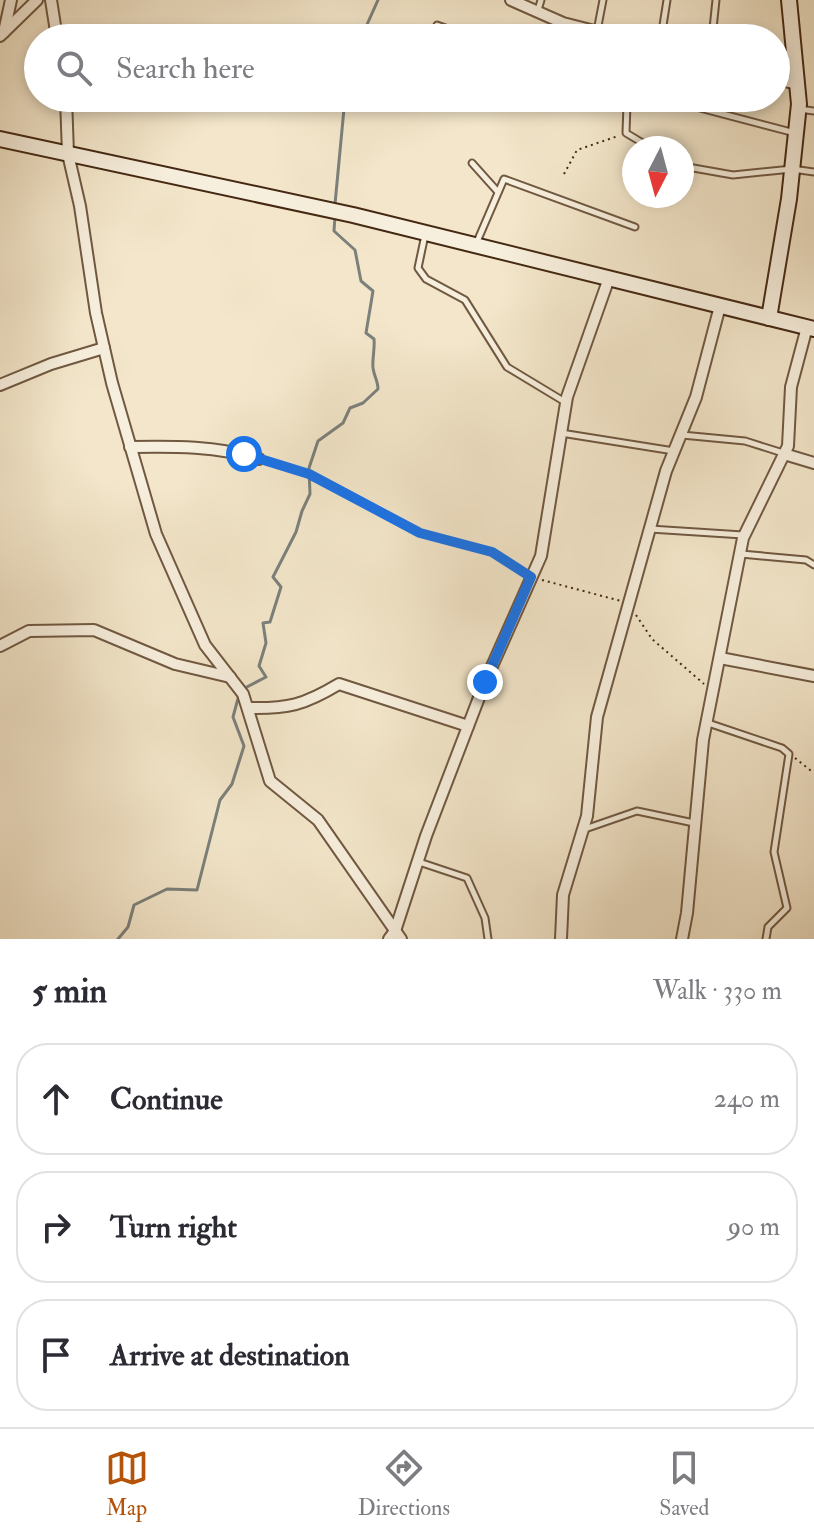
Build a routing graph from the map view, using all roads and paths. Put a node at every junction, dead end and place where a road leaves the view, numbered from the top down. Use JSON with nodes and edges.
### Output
{"nodes":[{"id":1,"x":11,"y":0,"type":"edge"},
{"id":2,"x":37,"y":0,"type":"edge"},
{"id":3,"x":51,"y":0,"type":"edge"},
{"id":4,"x":511,"y":0,"type":"edge"},
{"id":5,"x":541,"y":0,"type":"edge"},
{"id":6,"x":603,"y":0,"type":"edge"},
{"id":7,"x":667,"y":0,"type":"edge"},
{"id":8,"x":716,"y":0,"type":"edge"},
{"id":9,"x":789,"y":0,"type":"edge"},
{"id":10,"x":537,"y":11,"type":"junction"},
{"id":11,"x":55,"y":24,"type":"edge"},
{"id":12,"x":566,"y":24,"type":"edge"},
{"id":13,"x":595,"y":24,"type":"edge"},
{"id":14,"x":663,"y":24,"type":"edge"},
{"id":15,"x":713,"y":24,"type":"edge"},
{"id":16,"x":2,"y":34,"type":"edge"},
{"id":17,"x":790,"y":82,"type":"edge"},
{"id":18,"x":797,"y":84,"type":"junction"},
{"id":19,"x":798,"y":109,"type":"junction"},
{"id":20,"x":814,"y":111,"type":"edge"},
{"id":21,"x":66,"y":112,"type":"edge"},
{"id":22,"x":627,"y":112,"type":"edge"},
{"id":23,"x":716,"y":112,"type":"edge"},
{"id":24,"x":626,"y":133,"type":"junction"},
{"id":25,"x":796,"y":133,"type":"junction"},
{"id":26,"x":631,"y":136,"type":"edge"},
{"id":27,"x":0,"y":139,"type":"edge"},
{"id":28,"x":68,"y":154,"type":"junction"},
{"id":29,"x":472,"y":163,"type":"dead end"},
{"id":30,"x":694,"y":168,"type":"edge"},
{"id":31,"x":792,"y":169,"type":"junction"},
{"id":32,"x":814,"y":172,"type":"edge"},
{"id":33,"x":564,"y":174,"type":"dead end"},
{"id":34,"x":498,"y":192,"type":"junction"},
{"id":35,"x":635,"y":227,"type":"dead end"},
{"id":36,"x":425,"y":233,"type":"junction"},
{"id":37,"x":475,"y":245,"type":"junction"},
{"id":38,"x":609,"y":278,"type":"junction"},
{"id":39,"x":720,"y":306,"type":"junction"},
{"id":40,"x":769,"y":318,"type":"junction"},
{"id":41,"x":810,"y":328,"type":"edge"},
{"id":42,"x":104,"y":348,"type":"junction"},
{"id":43,"x":0,"y":385,"type":"edge"},
{"id":44,"x":566,"y":402,"type":"junction"},
{"id":45,"x":561,"y":432,"type":"junction"},
{"id":46,"x":682,"y":435,"type":"junction"},
{"id":47,"x":130,"y":447,"type":"junction"},
{"id":48,"x":675,"y":451,"type":"junction"},
{"id":49,"x":784,"y":454,"type":"junction"},
{"id":50,"x":259,"y":459,"type":"joint"},
{"id":51,"x":814,"y":463,"type":"edge"},
{"id":52,"x":650,"y":529,"type":"junction"},
{"id":53,"x":744,"y":535,"type":"junction"},
{"id":54,"x":740,"y":554,"type":"junction"},
{"id":55,"x":814,"y":565,"type":"edge"},
{"id":56,"x":531,"y":577,"type":"junction"},
{"id":57,"x":628,"y":602,"type":"junction"},
{"id":58,"x":0,"y":646,"type":"edge"},
{"id":59,"x":720,"y":658,"type":"junction"},
{"id":60,"x":814,"y":676,"type":"edge"},
{"id":61,"x":230,"y":677,"type":"junction"},
{"id":62,"x":714,"y":693,"type":"junction"},
{"id":63,"x":248,"y":708,"type":"junction"},
{"id":64,"x":707,"y":723,"type":"junction"},
{"id":65,"x":468,"y":726,"type":"junction"},
{"id":66,"x":789,"y":754,"type":"junction"},
{"id":67,"x":814,"y":769,"type":"edge"},
{"id":68,"x":695,"y":823,"type":"junction"},
{"id":69,"x":583,"y":830,"type":"junction"},
{"id":70,"x":417,"y":862,"type":"junction"},
{"id":71,"x":395,"y":936,"type":"edge"},
{"id":72,"x":488,"y":939,"type":"edge"},
{"id":73,"x":561,"y":939,"type":"edge"},
{"id":74,"x":682,"y":939,"type":"edge"},
{"id":75,"x":766,"y":939,"type":"edge"}],
"edges":[{"from":1,"to":16,"type":"street"},
{"from":2,"to":16,"type":"street"},
{"from":3,"to":11,"type":"street"},
{"from":4,"to":10,"type":"street"},
{"from":5,"to":10,"type":"lane"},
{"from":6,"to":13,"type":"lane"},
{"from":7,"to":14,"type":"lane"},
{"from":8,"to":15,"type":"lane"},
{"from":9,"to":18,"type":"main road"},
{"from":10,"to":12,"type":"street"},
{"from":17,"to":18,"type":"street"},
{"from":18,"to":19,"type":"main road"},
{"from":19,"to":20,"type":"lane"},
{"from":19,"to":25,"type":"main road"},
{"from":21,"to":28,"type":"street"},
{"from":22,"to":24,"type":"lane"},
{"from":23,"to":25,"type":"lane"},
{"from":24,"to":26,"type":"lane"},
{"from":24,"to":33,"type":"path"},
{"from":25,"to":31,"type":"main road"},
{"from":27,"to":28,"type":"main road"},
{"from":28,"to":36,"type":"main road"},
{"from":28,"to":42,"type":"street"},
{"from":29,"to":34,"type":"lane"},
{"from":30,"to":31,"type":"lane"},
{"from":31,"to":32,"type":"lane"},
{"from":31,"to":40,"type":"main road"},
{"from":34,"to":35,"type":"lane"},
{"from":34,"to":37,"type":"lane"},
{"from":36,"to":37,"type":"main road"},
{"from":36,"to":44,"type":"lane"},
{"from":37,"to":38,"type":"main road"},
{"from":38,"to":39,"type":"main road"},
{"from":38,"to":44,"type":"street"},
{"from":39,"to":40,"type":"main road"},
{"from":39,"to":46,"type":"street"},
{"from":40,"to":41,"type":"main road"},
{"from":41,"to":49,"type":"street"},
{"from":42,"to":43,"type":"street"},
{"from":42,"to":47,"type":"street"},
{"from":44,"to":45,"type":"street"},
{"from":45,"to":48,"type":"lane"},
{"from":45,"to":56,"type":"street"},
{"from":46,"to":48,"type":"street"},
{"from":46,"to":49,"type":"lane"},
{"from":47,"to":50,"type":"street"},
{"from":47,"to":61,"type":"street"},
{"from":48,"to":52,"type":"street"},
{"from":49,"to":51,"type":"street"},
{"from":49,"to":53,"type":"street"},
{"from":50,"to":56,"type":"path"},
{"from":52,"to":53,"type":"lane"},
{"from":52,"to":57,"type":"street"},
{"from":53,"to":54,"type":"street"},
{"from":54,"to":55,"type":"lane"},
{"from":54,"to":59,"type":"street"},
{"from":56,"to":57,"type":"path"},
{"from":56,"to":65,"type":"street"},
{"from":57,"to":62,"type":"path"},
{"from":57,"to":69,"type":"street"},
{"from":58,"to":61,"type":"street"},
{"from":59,"to":60,"type":"street"},
{"from":59,"to":62,"type":"street"},
{"from":61,"to":63,"type":"street"},
{"from":62,"to":64,"type":"street"},
{"from":63,"to":65,"type":"street"},
{"from":63,"to":71,"type":"street"},
{"from":64,"to":66,"type":"lane"},
{"from":64,"to":68,"type":"street"},
{"from":65,"to":70,"type":"street"},
{"from":66,"to":67,"type":"path"},
{"from":66,"to":75,"type":"lane"},
{"from":68,"to":69,"type":"lane"},
{"from":68,"to":74,"type":"street"},
{"from":69,"to":73,"type":"street"},
{"from":70,"to":71,"type":"street"},
{"from":70,"to":72,"type":"lane"}]}
